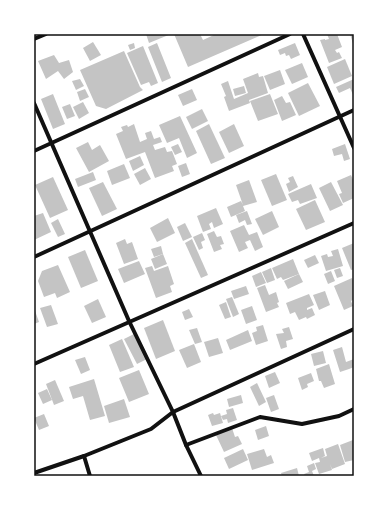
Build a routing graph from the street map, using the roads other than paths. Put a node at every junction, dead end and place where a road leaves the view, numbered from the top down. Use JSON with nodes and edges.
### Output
{"nodes":[{"id":1,"x":46,"y":34,"type":"edge"},
{"id":2,"x":290,"y":34,"type":"edge"},
{"id":3,"x":303,"y":34,"type":"edge"},
{"id":4,"x":34,"y":39,"type":"edge"},
{"id":5,"x":34,"y":104,"type":"edge"},
{"id":6,"x":354,"y":110,"type":"edge"},
{"id":7,"x":340,"y":116,"type":"junction"},
{"id":8,"x":52,"y":142,"type":"junction"},
{"id":9,"x":354,"y":148,"type":"edge"},
{"id":10,"x":34,"y":151,"type":"edge"},
{"id":11,"x":354,"y":223,"type":"edge"},
{"id":12,"x":90,"y":231,"type":"junction"},
{"id":13,"x":34,"y":257,"type":"edge"},
{"id":14,"x":130,"y":321,"type":"junction"},
{"id":15,"x":354,"y":329,"type":"edge"},
{"id":16,"x":34,"y":364,"type":"edge"},
{"id":17,"x":354,"y":409,"type":"edge"},
{"id":18,"x":173,"y":412,"type":"junction"},
{"id":19,"x":186,"y":445,"type":"junction"},
{"id":20,"x":84,"y":456,"type":"junction"},
{"id":21,"x":34,"y":473,"type":"edge"},
{"id":22,"x":90,"y":476,"type":"edge"},
{"id":23,"x":201,"y":476,"type":"edge"}],
"edges":[{"from":1,"to":4,"type":"street"},
{"from":2,"to":8,"type":"street"},
{"from":3,"to":7,"type":"street"},
{"from":5,"to":8,"type":"street"},
{"from":6,"to":7,"type":"street"},
{"from":7,"to":9,"type":"street"},
{"from":7,"to":12,"type":"street"},
{"from":8,"to":10,"type":"street"},
{"from":8,"to":12,"type":"street"},
{"from":11,"to":14,"type":"street"},
{"from":12,"to":13,"type":"street"},
{"from":12,"to":14,"type":"street"},
{"from":14,"to":16,"type":"street"},
{"from":14,"to":18,"type":"street"},
{"from":15,"to":18,"type":"street"},
{"from":17,"to":19,"type":"street"},
{"from":18,"to":19,"type":"street"},
{"from":18,"to":20,"type":"street"},
{"from":19,"to":23,"type":"street"},
{"from":20,"to":21,"type":"street"},
{"from":20,"to":22,"type":"street"}]}
